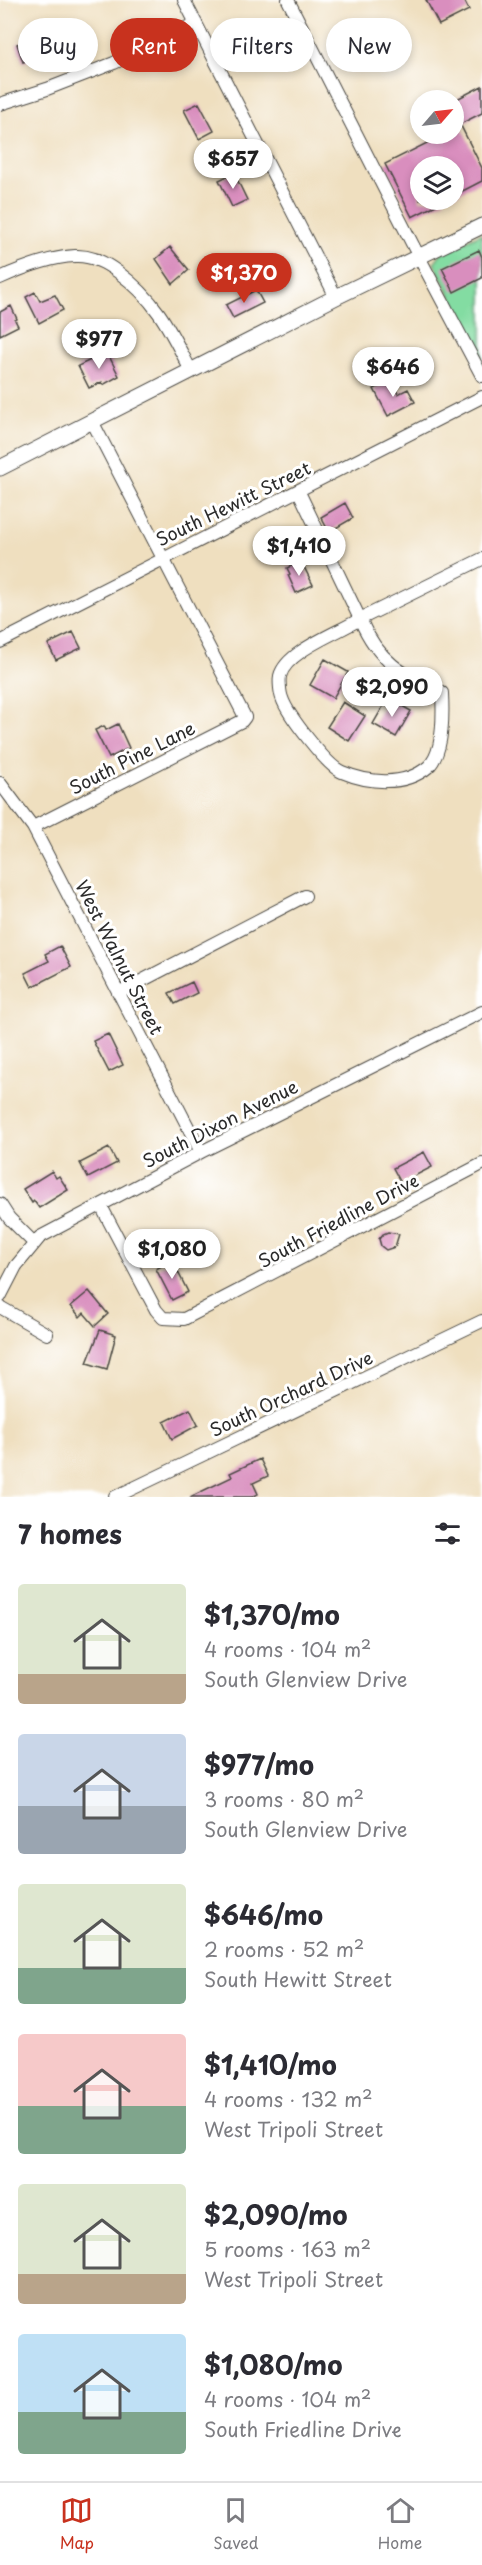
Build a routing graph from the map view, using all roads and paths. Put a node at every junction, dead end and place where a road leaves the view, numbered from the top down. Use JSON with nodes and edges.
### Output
{"nodes":[{"id":1,"x":184,"y":0,"type":"edge"},
{"id":2,"x":288,"y":0,"type":"edge"},
{"id":3,"x":193,"y":18,"type":"edge"},
{"id":4,"x":198,"y":27,"type":"edge"},
{"id":5,"x":110,"y":65,"type":"edge"},
{"id":6,"x":0,"y":104,"type":"edge"},
{"id":7,"x":482,"y":226,"type":"edge"},
{"id":8,"x":418,"y":257,"type":"junction"},
{"id":9,"x":0,"y":278,"type":"edge"},
{"id":10,"x":336,"y":297,"type":"junction"},
{"id":11,"x":191,"y":371,"type":"junction"},
{"id":12,"x":482,"y":376,"type":"edge"},
{"id":13,"x":482,"y":397,"type":"edge"},
{"id":14,"x":92,"y":421,"type":"junction"},
{"id":15,"x":0,"y":468,"type":"edge"},
{"id":16,"x":298,"y":492,"type":"junction"},
{"id":17,"x":164,"y":557,"type":"junction"},
{"id":18,"x":482,"y":559,"type":"edge"},
{"id":19,"x":360,"y":619,"type":"junction"},
{"id":20,"x":0,"y":642,"type":"edge"},
{"id":21,"x":0,"y":783,"type":"edge"},
{"id":22,"x":33,"y":827,"type":"junction"},
{"id":23,"x":305,"y":896,"type":"dead end"},
{"id":24,"x":118,"y":993,"type":"junction"},
{"id":25,"x":482,"y":1012,"type":"edge"},
{"id":26,"x":201,"y":1152,"type":"junction"},
{"id":27,"x":482,"y":1164,"type":"edge"},
{"id":28,"x":0,"y":1204,"type":"edge"},
{"id":29,"x":101,"y":1206,"type":"junction"},
{"id":30,"x":34,"y":1243,"type":"junction"},
{"id":31,"x":0,"y":1297,"type":"edge"},
{"id":32,"x":0,"y":1306,"type":"edge"},
{"id":33,"x":482,"y":1321,"type":"edge"},
{"id":34,"x":47,"y":1334,"type":"dead end"},
{"id":35,"x":115,"y":1497,"type":"edge"}],
"edges":[{"from":1,"to":3,"type":"street"},
{"from":2,"to":8,"type":"street"},
{"from":4,"to":10,"type":"street"},
{"from":5,"to":6,"type":"street"},
{"from":7,"to":8,"type":"street"},
{"from":8,"to":10,"type":"street"},
{"from":8,"to":12,"type":"street"},
{"from":9,"to":11,"type":"street"},
{"from":10,"to":11,"type":"street"},
{"from":11,"to":14,"type":"street"},
{"from":13,"to":16,"type":"street","name":"South Hewitt Street"},
{"from":14,"to":15,"type":"street"},
{"from":14,"to":17,"type":"street"},
{"from":16,"to":17,"type":"street","name":"South Hewitt Street"},
{"from":16,"to":19,"type":"street"},
{"from":17,"to":20,"type":"street","name":"South Hewitt Street"},
{"from":17,"to":22,"type":"street","name":"South Pine Lane"},
{"from":18,"to":19,"type":"street"},
{"from":19,"to":19,"type":"street"},
{"from":21,"to":22,"type":"street","name":"West Walnut Street"},
{"from":22,"to":24,"type":"street","name":"West Walnut Street"},
{"from":23,"to":24,"type":"street"},
{"from":24,"to":26,"type":"street","name":"West Walnut Street"},
{"from":25,"to":26,"type":"street","name":"South Dixon Avenue"},
{"from":26,"to":29,"type":"street","name":"South Dixon Avenue"},
{"from":27,"to":29,"type":"street","name":"South Friedline Drive"},
{"from":28,"to":30,"type":"street"},
{"from":29,"to":30,"type":"street","name":"South Dixon Avenue"},
{"from":30,"to":31,"type":"street","name":"South Dixon Avenue"},
{"from":32,"to":34,"type":"street"},
{"from":33,"to":35,"type":"street","name":"South Orchard Drive"}]}
